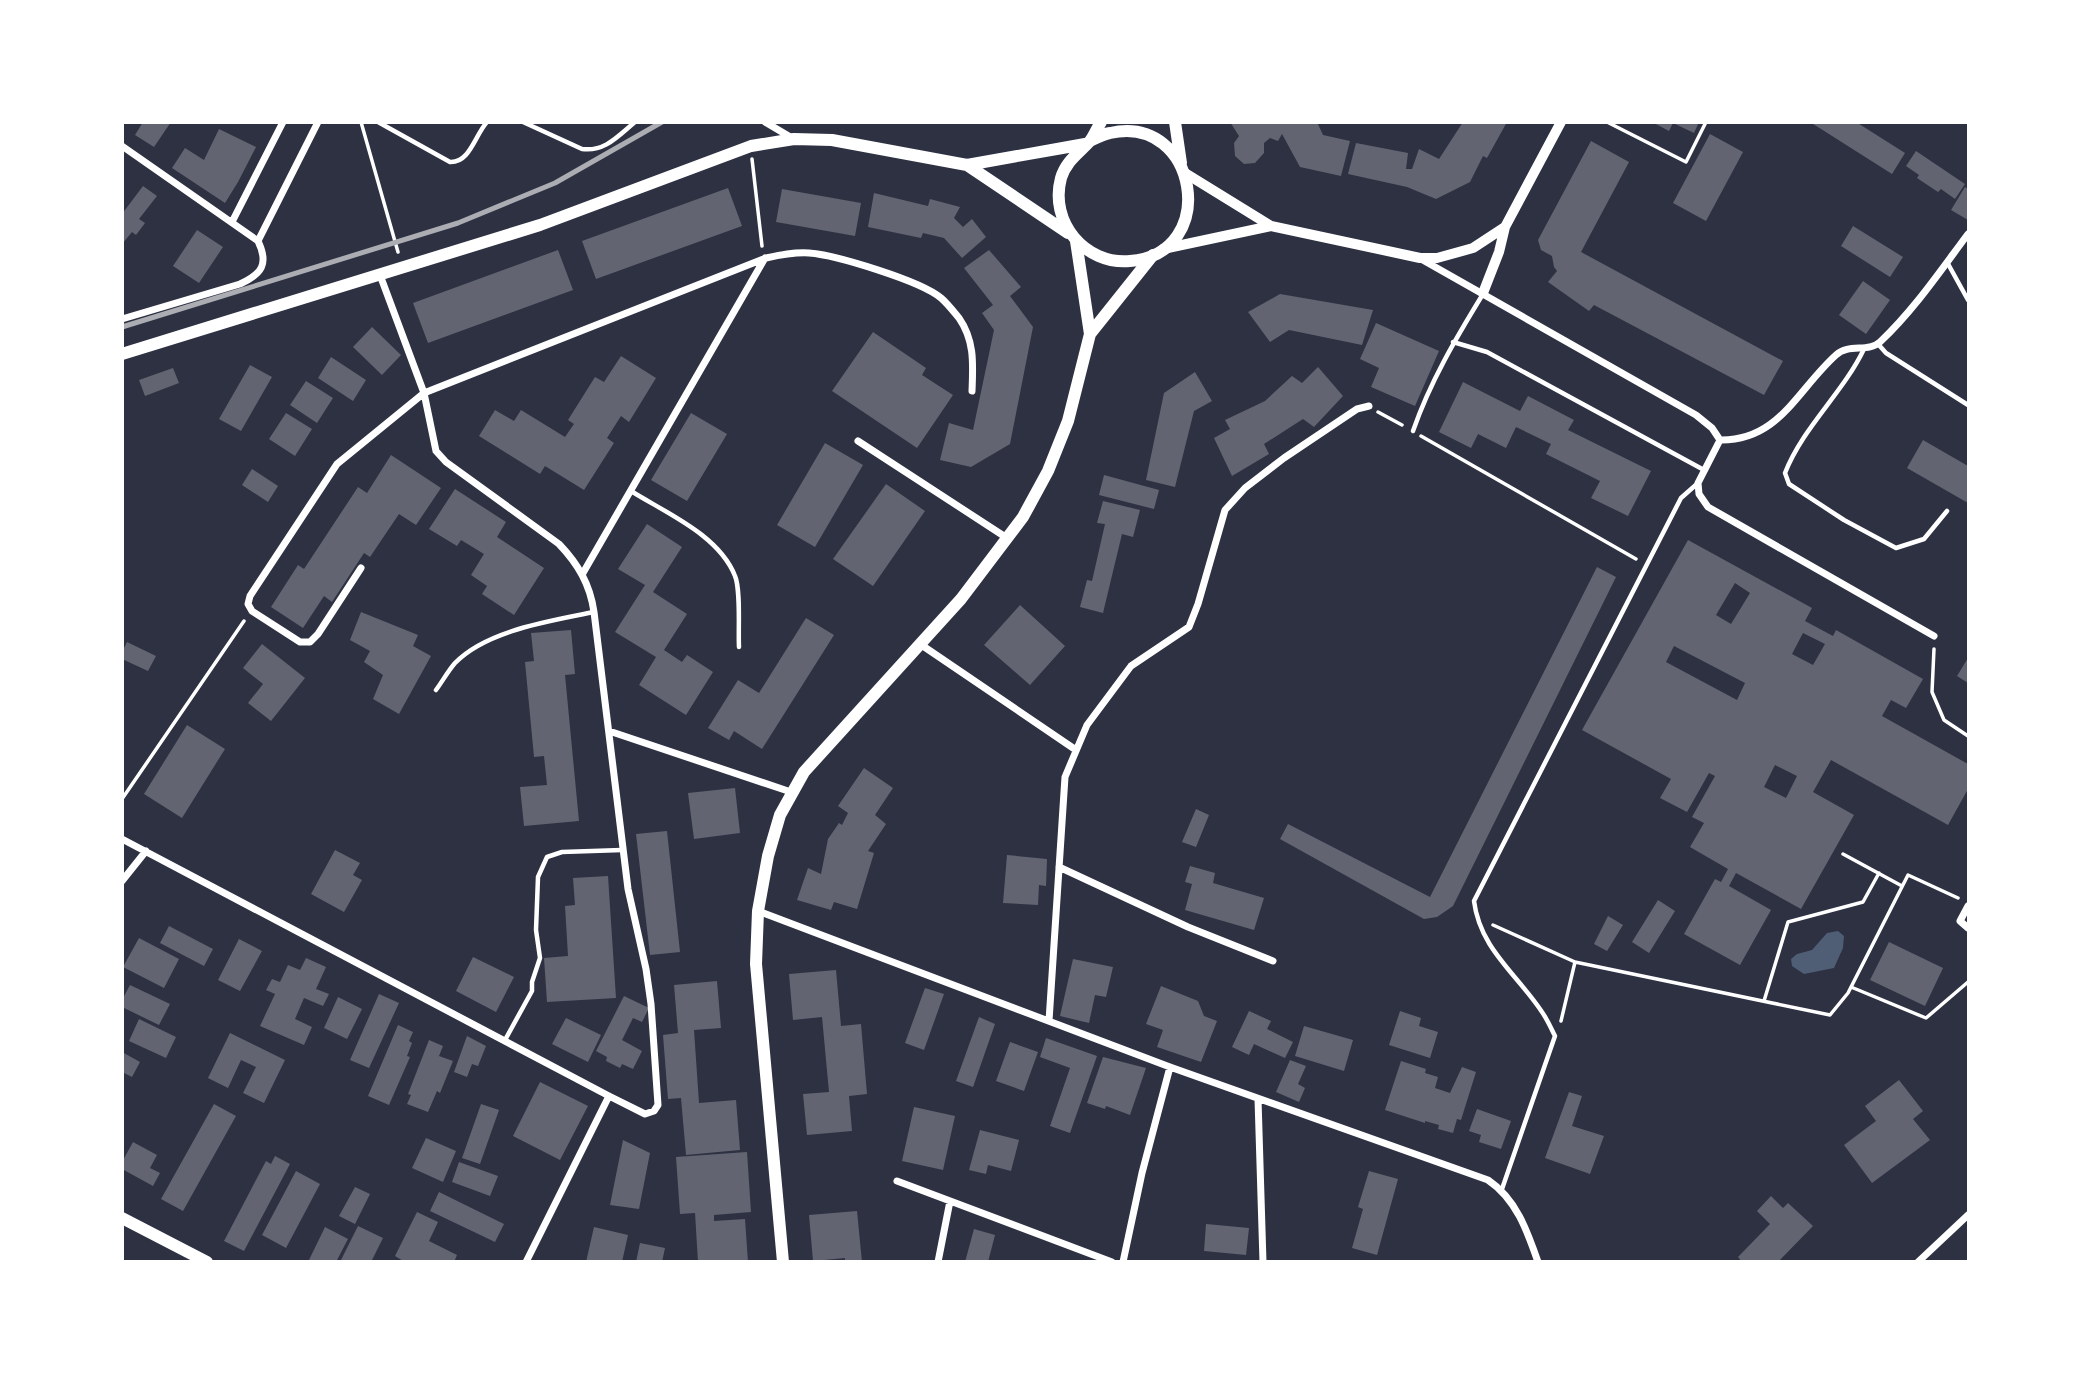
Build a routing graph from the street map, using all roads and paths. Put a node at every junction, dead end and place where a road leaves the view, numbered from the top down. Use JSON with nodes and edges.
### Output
{"nodes":[{"id":1,"x":283,"y":122,"type":"edge"},
{"id":2,"x":318,"y":122,"type":"edge"},
{"id":3,"x":361,"y":122,"type":"edge"},
{"id":4,"x":378,"y":122,"type":"edge"},
{"id":5,"x":487,"y":122,"type":"edge"},
{"id":6,"x":523,"y":122,"type":"edge"},
{"id":7,"x":635,"y":122,"type":"edge"},
{"id":8,"x":765,"y":122,"type":"edge"},
{"id":9,"x":1101,"y":122,"type":"edge"},
{"id":10,"x":1175,"y":122,"type":"edge"},
{"id":11,"x":1561,"y":122,"type":"edge"},
{"id":12,"x":1607,"y":122,"type":"edge"},
{"id":13,"x":1706,"y":122,"type":"edge"},
{"id":14,"x":794,"y":139,"type":"junction"},
{"id":15,"x":1087,"y":143,"type":"junction"},
{"id":16,"x":122,"y":146,"type":"edge"},
{"id":17,"x":751,"y":146,"type":"junction"},
{"id":18,"x":967,"y":165,"type":"junction"},
{"id":19,"x":1183,"y":170,"type":"junction"},
{"id":20,"x":232,"y":222,"type":"junction"},
{"id":21,"x":1270,"y":226,"type":"junction"},
{"id":22,"x":1505,"y":228,"type":"junction"},
{"id":23,"x":1969,"y":234,"type":"edge"},
{"id":24,"x":1073,"y":238,"type":"junction"},
{"id":25,"x":258,"y":240,"type":"junction"},
{"id":26,"x":1158,"y":252,"type":"junction"},
{"id":27,"x":766,"y":258,"type":"junction"},
{"id":28,"x":1420,"y":258,"type":"junction"},
{"id":29,"x":1947,"y":261,"type":"junction"},
{"id":30,"x":403,"y":268,"type":"junction"},
{"id":31,"x":380,"y":275,"type":"junction"},
{"id":32,"x":1483,"y":293,"type":"junction"},
{"id":33,"x":1969,"y":300,"type":"edge"},
{"id":34,"x":122,"y":319,"type":"edge"},
{"id":35,"x":1090,"y":334,"type":"junction"},
{"id":36,"x":1453,"y":342,"type":"junction"},
{"id":37,"x":1878,"y":344,"type":"junction"},
{"id":38,"x":1864,"y":349,"type":"junction"},
{"id":39,"x":122,"y":354,"type":"edge"},
{"id":40,"x":972,"y":391,"type":"dead end"},
{"id":41,"x":424,"y":393,"type":"junction"},
{"id":42,"x":1969,"y":405,"type":"edge"},
{"id":43,"x":1368,"y":407,"type":"joint"},
{"id":44,"x":1413,"y":431,"type":"junction"},
{"id":45,"x":1720,"y":440,"type":"junction"},
{"id":46,"x":858,"y":441,"type":"dead end"},
{"id":47,"x":1705,"y":470,"type":"junction"},
{"id":48,"x":1698,"y":483,"type":"junction"},
{"id":49,"x":631,"y":491,"type":"junction"},
{"id":50,"x":1947,"y":511,"type":"dead end"},
{"id":51,"x":1007,"y":538,"type":"junction"},
{"id":52,"x":1647,"y":565,"type":"junction"},
{"id":53,"x":361,"y":568,"type":"dead end"},
{"id":54,"x":583,"y":573,"type":"junction"},
{"id":55,"x":251,"y":611,"type":"junction"},
{"id":56,"x":594,"y":612,"type":"junction"},
{"id":57,"x":1934,"y":636,"type":"joint"},
{"id":58,"x":920,"y":644,"type":"junction"},
{"id":59,"x":739,"y":647,"type":"dead end"},
{"id":60,"x":436,"y":690,"type":"dead end"},
{"id":61,"x":609,"y":731,"type":"junction"},
{"id":62,"x":1969,"y":736,"type":"edge"},
{"id":63,"x":1076,"y":750,"type":"junction"},
{"id":64,"x":792,"y":792,"type":"junction"},
{"id":65,"x":122,"y":800,"type":"edge"},
{"id":66,"x":122,"y":839,"type":"edge"},
{"id":67,"x":622,"y":850,"type":"junction"},
{"id":68,"x":146,"y":851,"type":"junction"},
{"id":69,"x":1843,"y":854,"type":"dead end"},
{"id":70,"x":1059,"y":867,"type":"junction"},
{"id":71,"x":1878,"y":873,"type":"junction"},
{"id":72,"x":122,"y":881,"type":"edge"},
{"id":73,"x":1902,"y":886,"type":"junction"},
{"id":74,"x":1969,"y":905,"type":"edge"},
{"id":75,"x":758,"y":911,"type":"junction"},
{"id":76,"x":1476,"y":914,"type":"junction"},
{"id":77,"x":1969,"y":928,"type":"edge"},
{"id":78,"x":1273,"y":961,"type":"dead end"},
{"id":79,"x":1575,"y":962,"type":"junction"},
{"id":80,"x":1969,"y":982,"type":"edge"},
{"id":81,"x":1851,"y":986,"type":"junction"},
{"id":82,"x":1764,"y":1001,"type":"junction"},
{"id":83,"x":1049,"y":1021,"type":"junction"},
{"id":84,"x":1555,"y":1036,"type":"junction"},
{"id":85,"x":505,"y":1040,"type":"junction"},
{"id":86,"x":1170,"y":1067,"type":"junction"},
{"id":87,"x":609,"y":1096,"type":"junction"},
{"id":88,"x":1258,"y":1099,"type":"junction"},
{"id":89,"x":897,"y":1181,"type":"dead end"},
{"id":90,"x":1502,"y":1189,"type":"junction"},
{"id":91,"x":950,"y":1201,"type":"junction"},
{"id":92,"x":1969,"y":1215,"type":"edge"},
{"id":93,"x":122,"y":1218,"type":"edge"},
{"id":94,"x":206,"y":1262,"type":"edge"},
{"id":95,"x":526,"y":1262,"type":"edge"},
{"id":96,"x":783,"y":1262,"type":"edge"},
{"id":97,"x":938,"y":1262,"type":"edge"},
{"id":98,"x":1112,"y":1262,"type":"edge"},
{"id":99,"x":1123,"y":1262,"type":"edge"},
{"id":100,"x":1263,"y":1262,"type":"edge"},
{"id":101,"x":1538,"y":1262,"type":"edge"},
{"id":102,"x":1918,"y":1262,"type":"edge"}],
"edges":[{"from":1,"to":20,"type":"street"},
{"from":2,"to":25,"type":"street"},
{"from":3,"to":30,"type":"path"},
{"from":4,"to":5,"type":"lane"},
{"from":6,"to":7,"type":"lane"},
{"from":8,"to":14,"type":"street"},
{"from":9,"to":15,"type":"main road"},
{"from":10,"to":19,"type":"main road"},
{"from":11,"to":22,"type":"street"},
{"from":12,"to":13,"type":"path"},
{"from":14,"to":17,"type":"main road"},
{"from":14,"to":18,"type":"main road"},
{"from":15,"to":18,"type":"main road"},
{"from":15,"to":19,"type":"main road"},
{"from":15,"to":24,"type":"main road"},
{"from":16,"to":20,"type":"street"},
{"from":17,"to":27,"type":"path"},
{"from":17,"to":30,"type":"main road"},
{"from":18,"to":24,"type":"main road"},
{"from":19,"to":21,"type":"street"},
{"from":19,"to":26,"type":"main road"},
{"from":20,"to":25,"type":"street"},
{"from":21,"to":26,"type":"street"},
{"from":21,"to":28,"type":"street"},
{"from":22,"to":28,"type":"street"},
{"from":22,"to":32,"type":"street"},
{"from":23,"to":29,"type":"street"},
{"from":24,"to":26,"type":"main road"},
{"from":24,"to":35,"type":"main road"},
{"from":25,"to":34,"type":"street"},
{"from":26,"to":35,"type":"main road"},
{"from":27,"to":40,"type":"street"},
{"from":27,"to":41,"type":"street"},
{"from":27,"to":49,"type":"street"},
{"from":28,"to":32,"type":"street"},
{"from":29,"to":33,"type":"lane"},
{"from":29,"to":37,"type":"street"},
{"from":30,"to":31,"type":"main road"},
{"from":31,"to":39,"type":"main road"},
{"from":31,"to":41,"type":"street"},
{"from":32,"to":36,"type":"lane"},
{"from":32,"to":45,"type":"street"},
{"from":35,"to":51,"type":"main road"},
{"from":36,"to":44,"type":"lane"},
{"from":36,"to":47,"type":"lane"},
{"from":37,"to":38,"type":"street"},
{"from":37,"to":42,"type":"lane"},
{"from":38,"to":45,"type":"street"},
{"from":38,"to":50,"type":"lane"},
{"from":41,"to":54,"type":"street"},
{"from":41,"to":55,"type":"street"},
{"from":43,"to":44,"type":"path"},
{"from":43,"to":63,"type":"street"},
{"from":44,"to":52,"type":"path"},
{"from":45,"to":47,"type":"street"},
{"from":46,"to":51,"type":"street"},
{"from":47,"to":48,"type":"street"},
{"from":48,"to":52,"type":"lane"},
{"from":48,"to":57,"type":"street"},
{"from":49,"to":54,"type":"street"},
{"from":49,"to":59,"type":"lane"},
{"from":51,"to":58,"type":"main road"},
{"from":52,"to":76,"type":"lane"},
{"from":53,"to":55,"type":"street"},
{"from":54,"to":56,"type":"street"},
{"from":55,"to":65,"type":"path"},
{"from":56,"to":60,"type":"lane"},
{"from":56,"to":61,"type":"street"},
{"from":57,"to":62,"type":"path"},
{"from":58,"to":63,"type":"street"},
{"from":58,"to":64,"type":"main road"},
{"from":61,"to":64,"type":"street"},
{"from":61,"to":67,"type":"street"},
{"from":63,"to":70,"type":"street"},
{"from":64,"to":75,"type":"main road"},
{"from":66,"to":68,"type":"street"},
{"from":67,"to":85,"type":"lane"},
{"from":67,"to":87,"type":"street"},
{"from":68,"to":72,"type":"street"},
{"from":68,"to":85,"type":"street"},
{"from":69,"to":71,"type":"path"},
{"from":70,"to":78,"type":"street"},
{"from":70,"to":83,"type":"street"},
{"from":71,"to":73,"type":"path"},
{"from":71,"to":82,"type":"path"},
{"from":73,"to":74,"type":"path"},
{"from":73,"to":81,"type":"path"},
{"from":74,"to":77,"type":"street"},
{"from":75,"to":83,"type":"street"},
{"from":75,"to":96,"type":"main road"},
{"from":76,"to":79,"type":"path"},
{"from":76,"to":84,"type":"lane"},
{"from":79,"to":82,"type":"path"},
{"from":79,"to":84,"type":"path"},
{"from":80,"to":81,"type":"path"},
{"from":81,"to":82,"type":"path"},
{"from":83,"to":86,"type":"street"},
{"from":84,"to":90,"type":"lane"},
{"from":85,"to":87,"type":"street"},
{"from":86,"to":88,"type":"street"},
{"from":86,"to":99,"type":"street"},
{"from":87,"to":95,"type":"street"},
{"from":88,"to":90,"type":"street"},
{"from":88,"to":100,"type":"street"},
{"from":89,"to":91,"type":"street"},
{"from":90,"to":101,"type":"street"},
{"from":91,"to":97,"type":"street"},
{"from":91,"to":98,"type":"street"},
{"from":92,"to":102,"type":"street"},
{"from":93,"to":94,"type":"main road"}]}
